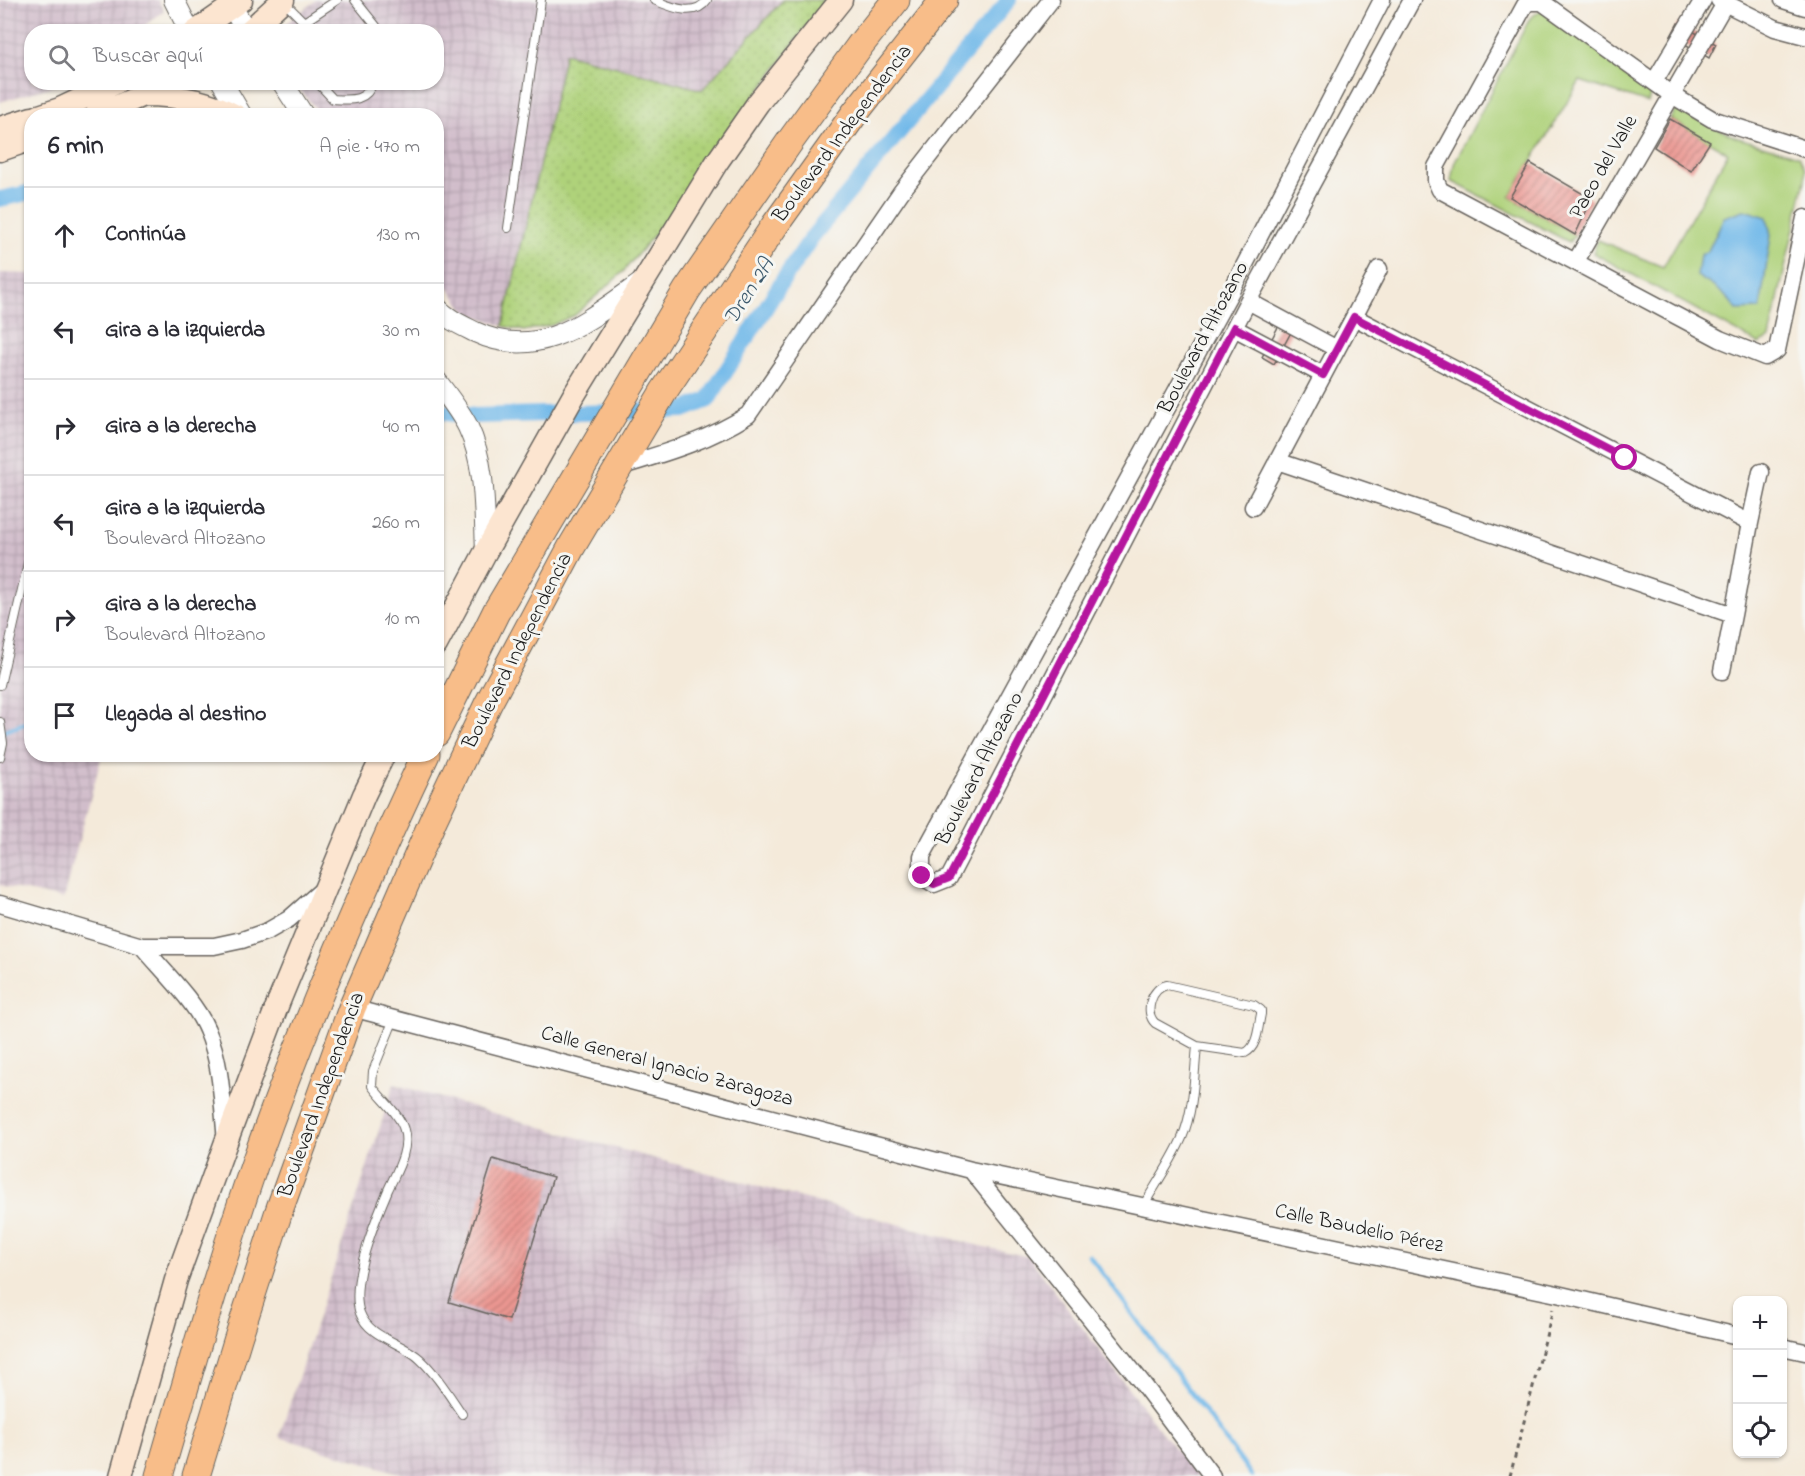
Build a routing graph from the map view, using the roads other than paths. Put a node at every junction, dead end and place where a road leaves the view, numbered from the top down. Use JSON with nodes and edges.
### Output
{"nodes":[{"id":1,"x":174,"y":0,"type":"edge"},
{"id":2,"x":283,"y":0,"type":"edge"},
{"id":3,"x":337,"y":0,"type":"edge"},
{"id":4,"x":355,"y":0,"type":"edge"},
{"id":5,"x":541,"y":0,"type":"edge"},
{"id":6,"x":654,"y":0,"type":"edge"},
{"id":7,"x":708,"y":0,"type":"edge"},
{"id":8,"x":841,"y":0,"type":"edge"},
{"id":9,"x":896,"y":0,"type":"edge"},
{"id":10,"x":944,"y":0,"type":"edge"},
{"id":11,"x":1051,"y":0,"type":"edge"},
{"id":12,"x":1382,"y":0,"type":"edge"},
{"id":13,"x":1412,"y":0,"type":"edge"},
{"id":14,"x":1703,"y":0,"type":"edge"},
{"id":15,"x":1783,"y":0,"type":"edge"},
{"id":16,"x":1724,"y":1,"type":"edge"},
{"id":17,"x":234,"y":2,"type":"edge"},
{"id":18,"x":1805,"y":7,"type":"edge"},
{"id":19,"x":186,"y":24,"type":"edge"},
{"id":20,"x":205,"y":24,"type":"edge"},
{"id":21,"x":244,"y":24,"type":"edge"},
{"id":22,"x":257,"y":24,"type":"edge"},
{"id":23,"x":302,"y":24,"type":"edge"},
{"id":24,"x":308,"y":24,"type":"edge"},
{"id":25,"x":374,"y":24,"type":"edge"},
{"id":26,"x":1805,"y":36,"type":"edge"},
{"id":27,"x":1654,"y":82,"type":"junction"},
{"id":28,"x":100,"y":90,"type":"edge"},
{"id":29,"x":152,"y":90,"type":"edge"},
{"id":30,"x":227,"y":90,"type":"edge"},
{"id":31,"x":287,"y":90,"type":"edge"},
{"id":32,"x":325,"y":90,"type":"edge"},
{"id":33,"x":371,"y":90,"type":"edge"},
{"id":34,"x":1672,"y":94,"type":"junction"},
{"id":35,"x":143,"y":95,"type":"junction"},
{"id":36,"x":62,"y":108,"type":"edge"},
{"id":37,"x":113,"y":108,"type":"edge"},
{"id":38,"x":218,"y":108,"type":"edge"},
{"id":39,"x":237,"y":108,"type":"edge"},
{"id":40,"x":299,"y":108,"type":"edge"},
{"id":41,"x":24,"y":120,"type":"edge"},
{"id":42,"x":0,"y":128,"type":"edge"},
{"id":43,"x":24,"y":142,"type":"edge"},
{"id":44,"x":1805,"y":149,"type":"edge"},
{"id":45,"x":0,"y":150,"type":"edge"},
{"id":46,"x":1805,"y":218,"type":"edge"},
{"id":47,"x":508,"y":228,"type":"dead end"},
{"id":48,"x":1576,"y":261,"type":"junction"},
{"id":49,"x":1379,"y":269,"type":"dead end"},
{"id":50,"x":643,"y":282,"type":"junction"},
{"id":51,"x":1248,"y":301,"type":"junction"},
{"id":52,"x":444,"y":316,"type":"edge"},
{"id":53,"x":1354,"y":317,"type":"junction"},
{"id":54,"x":1234,"y":327,"type":"junction"},
{"id":55,"x":1337,"y":349,"type":"junction"},
{"id":56,"x":1323,"y":375,"type":"junction"},
{"id":57,"x":444,"y":390,"type":"edge"},
{"id":58,"x":1277,"y":461,"type":"junction"},
{"id":59,"x":619,"y":467,"type":"junction"},
{"id":60,"x":1761,"y":472,"type":"dead end"},
{"id":61,"x":1253,"y":507,"type":"dead end"},
{"id":62,"x":1750,"y":523,"type":"junction"},
{"id":63,"x":486,"y":551,"type":"junction"},
{"id":64,"x":24,"y":581,"type":"edge"},
{"id":65,"x":1733,"y":615,"type":"junction"},
{"id":66,"x":444,"y":630,"type":"edge"},
{"id":67,"x":1722,"y":671,"type":"dead end"},
{"id":68,"x":0,"y":685,"type":"edge"},
{"id":69,"x":444,"y":717,"type":"edge"},
{"id":70,"x":0,"y":722,"type":"edge"},
{"id":71,"x":0,"y":757,"type":"edge"},
{"id":72,"x":380,"y":762,"type":"edge"},
{"id":73,"x":422,"y":762,"type":"edge"},
{"id":74,"x":327,"y":885,"type":"junction"},
{"id":75,"x":0,"y":904,"type":"edge"},
{"id":76,"x":142,"y":946,"type":"junction"},
{"id":77,"x":352,"y":1008,"type":"junction"},
{"id":78,"x":394,"y":1019,"type":"junction"},
{"id":79,"x":1197,"y":1046,"type":"junction"},
{"id":80,"x":226,"y":1142,"type":"junction"},
{"id":81,"x":971,"y":1170,"type":"junction"},
{"id":82,"x":1143,"y":1207,"type":"junction"},
{"id":83,"x":1733,"y":1335,"type":"edge"},
{"id":84,"x":1787,"y":1348,"type":"edge"},
{"id":85,"x":1805,"y":1352,"type":"edge"},
{"id":86,"x":462,"y":1414,"type":"dead end"},
{"id":87,"x":121,"y":1476,"type":"edge"},
{"id":88,"x":159,"y":1476,"type":"edge"},
{"id":89,"x":196,"y":1476,"type":"edge"},
{"id":90,"x":1212,"y":1476,"type":"edge"}],
"edges":[{"from":1,"to":19,"type":"street"},
{"from":2,"to":22,"type":"main road"},
{"from":2,"to":23,"type":"lane"},
{"from":3,"to":24,"type":"lane"},
{"from":4,"to":25,"type":"lane"},
{"from":5,"to":47,"type":"lane"},
{"from":6,"to":7,"type":"lane"},
{"from":8,"to":50,"type":"main road"},
{"from":9,"to":69,"type":"highway","name":"Boulevard Independencia"},
{"from":10,"to":59,"type":"highway","name":"Boulevard Independencia"},
{"from":11,"to":59,"type":"street"},
{"from":12,"to":54,"type":"street","name":"Boulevard Altozano"},
{"from":13,"to":51,"type":"street","name":"Boulevard Altozano"},
{"from":14,"to":27,"type":"street"},
{"from":15,"to":18,"type":"street"},
{"from":16,"to":26,"type":"street"},
{"from":16,"to":34,"type":"street","name":"Paeo del Valle"},
{"from":17,"to":20,"type":"main road"},
{"from":17,"to":21,"type":"street"},
{"from":27,"to":34,"type":"street"},
{"from":27,"to":48,"type":"street"},
{"from":28,"to":36,"type":"main road"},
{"from":29,"to":35,"type":"main road"},
{"from":30,"to":39,"type":"street"},
{"from":31,"to":40,"type":"street"},
{"from":32,"to":33,"type":"lane"},
{"from":34,"to":44,"type":"street"},
{"from":34,"to":48,"type":"street","name":"Paeo del Valle"},
{"from":35,"to":37,"type":"main road"},
{"from":35,"to":38,"type":"main road"},
{"from":41,"to":42,"type":"main road"},
{"from":43,"to":45,"type":"main road"},
{"from":46,"to":48,"type":"street"},
{"from":49,"to":53,"type":"street"},
{"from":50,"to":52,"type":"street"},
{"from":50,"to":63,"type":"main road"},
{"from":51,"to":54,"type":"street","name":"Boulevard Altozano"},
{"from":51,"to":55,"type":"street"},
{"from":53,"to":55,"type":"street"},
{"from":53,"to":62,"type":"street"},
{"from":54,"to":56,"type":"street"},
{"from":55,"to":56,"type":"street"},
{"from":56,"to":58,"type":"street"},
{"from":57,"to":63,"type":"street"},
{"from":58,"to":61,"type":"street"},
{"from":58,"to":65,"type":"street"},
{"from":59,"to":77,"type":"highway","name":"Boulevard Independencia"},
{"from":60,"to":62,"type":"street"},
{"from":62,"to":65,"type":"street"},
{"from":63,"to":66,"type":"main road"},
{"from":64,"to":68,"type":"lane"},
{"from":65,"to":67,"type":"street"},
{"from":70,"to":71,"type":"lane"},
{"from":72,"to":74,"type":"main road"},
{"from":73,"to":88,"type":"highway","name":"Boulevard Independencia"},
{"from":74,"to":76,"type":"street"},
{"from":74,"to":80,"type":"main road"},
{"from":75,"to":76,"type":"street"},
{"from":76,"to":80,"type":"street"},
{"from":77,"to":78,"type":"street","name":"Calle General Ignacio Zaragoza"},
{"from":77,"to":89,"type":"highway","name":"Boulevard Independencia"},
{"from":78,"to":81,"type":"street","name":"Calle General Ignacio Zaragoza"},
{"from":78,"to":86,"type":"lane"},
{"from":79,"to":79,"type":"lane"},
{"from":79,"to":82,"type":"lane"},
{"from":80,"to":87,"type":"main road"},
{"from":81,"to":82,"type":"street","name":"Calle Baudelio Pérez"},
{"from":81,"to":90,"type":"street"},
{"from":82,"to":83,"type":"street","name":"Calle Baudelio Pérez"},
{"from":84,"to":85,"type":"street"}]}
